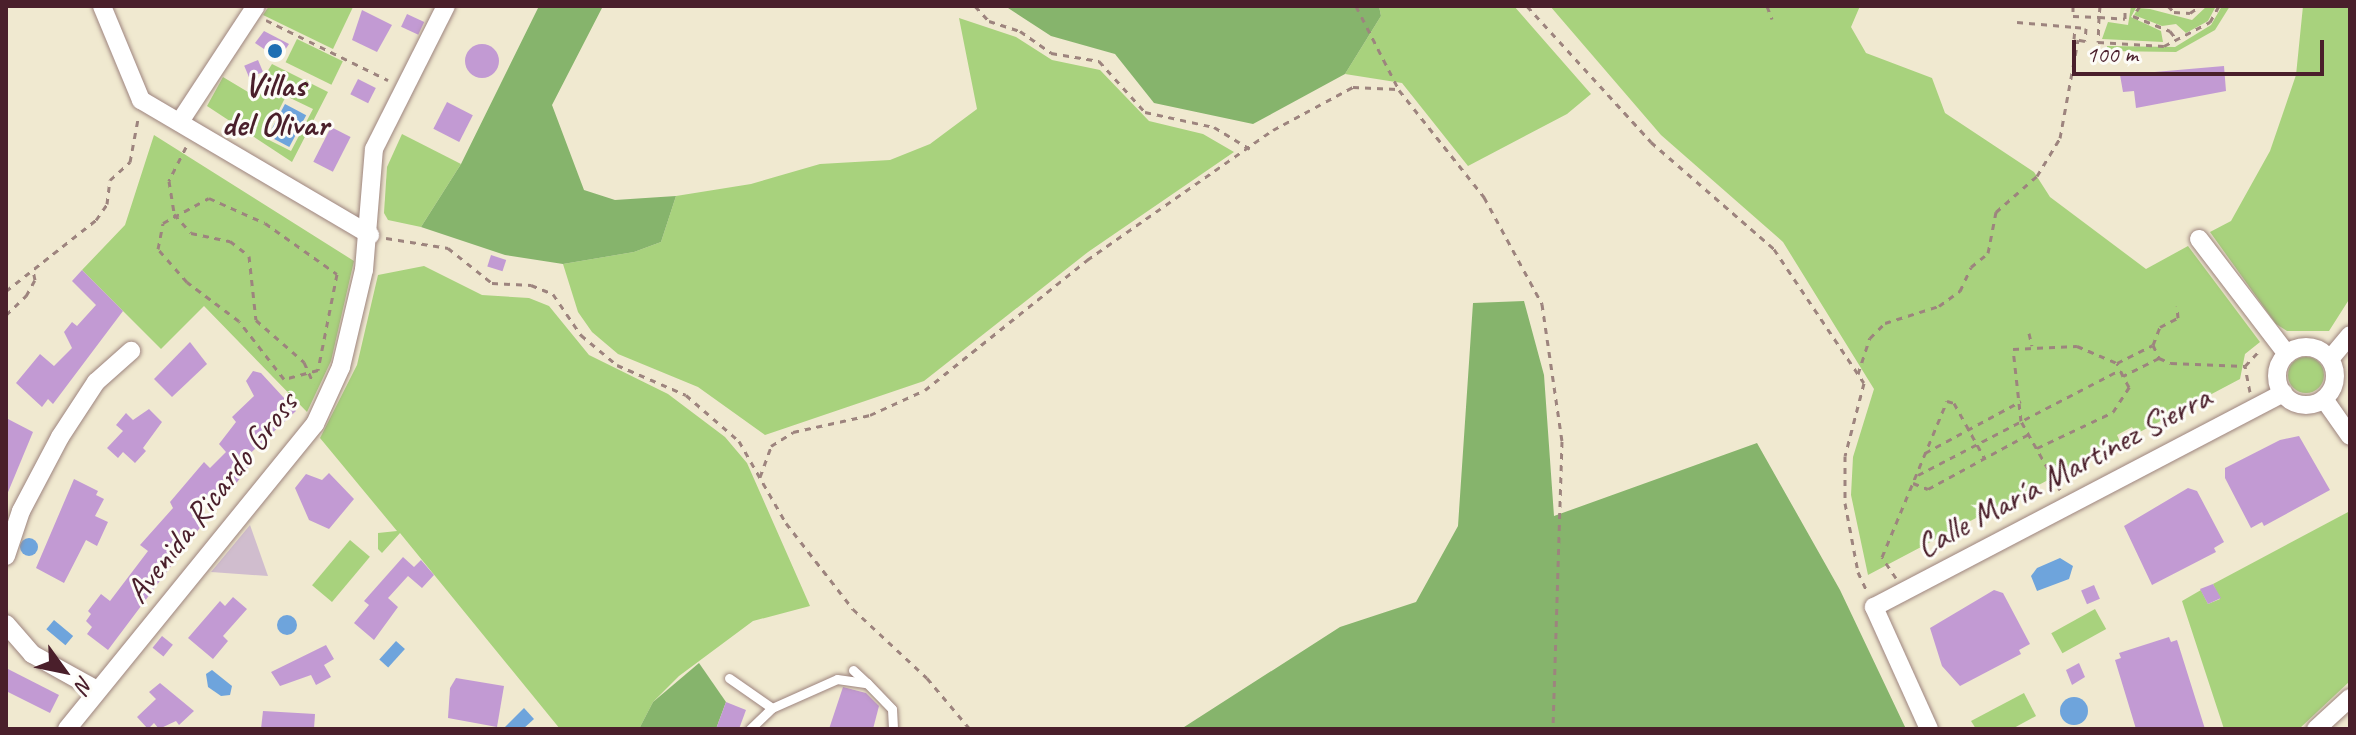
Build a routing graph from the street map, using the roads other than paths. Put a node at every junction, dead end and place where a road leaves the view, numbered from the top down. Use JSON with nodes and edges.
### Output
{"nodes":[{"id":1,"x":102,"y":6,"type":"edge"},
{"id":2,"x":446,"y":6,"type":"edge"},
{"id":3,"x":254,"y":9,"type":"edge"},
{"id":4,"x":189,"y":125,"type":"junction"},
{"id":5,"x":370,"y":235,"type":"junction"},
{"id":6,"x":2199,"y":239,"type":"dead end"},
{"id":7,"x":2350,"y":335,"type":"edge"},
{"id":8,"x":131,"y":351,"type":"dead end"},
{"id":9,"x":2287,"y":354,"type":"junction"},
{"id":10,"x":2330,"y":359,"type":"junction"},
{"id":11,"x":2283,"y":393,"type":"junction"},
{"id":12,"x":2324,"y":399,"type":"junction"},
{"id":13,"x":2350,"y":436,"type":"edge"},
{"id":14,"x":6,"y":556,"type":"edge"},
{"id":15,"x":6,"y":624,"type":"edge"},
{"id":16,"x":853,"y":670,"type":"dead end"},
{"id":17,"x":729,"y":678,"type":"dead end"},
{"id":18,"x":867,"y":683,"type":"junction"},
{"id":19,"x":97,"y":690,"type":"junction"},
{"id":20,"x":2350,"y":698,"type":"edge"},
{"id":21,"x":772,"y":708,"type":"junction"},
{"id":22,"x":67,"y":729,"type":"edge"},
{"id":23,"x":750,"y":729,"type":"edge"},
{"id":24,"x":893,"y":729,"type":"edge"},
{"id":25,"x":1929,"y":729,"type":"edge"},
{"id":26,"x":2316,"y":729,"type":"edge"}],
"edges":[{"from":1,"to":4,"type":"street"},
{"from":2,"to":5,"type":"street","name":"Avenida Ricardo Gross"},
{"from":3,"to":4,"type":"street"},
{"from":4,"to":5,"type":"street"},
{"from":5,"to":19,"type":"street","name":"Avenida Ricardo Gross"},
{"from":6,"to":9,"type":"street"},
{"from":7,"to":10,"type":"street"},
{"from":8,"to":14,"type":"street"},
{"from":9,"to":10,"type":"street"},
{"from":9,"to":11,"type":"street"},
{"from":10,"to":12,"type":"street"},
{"from":11,"to":12,"type":"street"},
{"from":11,"to":25,"type":"street","name":"Calle María Martínez Sierra"},
{"from":12,"to":13,"type":"street"},
{"from":15,"to":19,"type":"street"},
{"from":16,"to":18,"type":"lane"},
{"from":17,"to":21,"type":"lane"},
{"from":18,"to":21,"type":"lane"},
{"from":18,"to":24,"type":"lane"},
{"from":19,"to":22,"type":"street","name":"Avenida Ricardo Gross"},
{"from":20,"to":26,"type":"street"},
{"from":21,"to":23,"type":"lane"}]}
